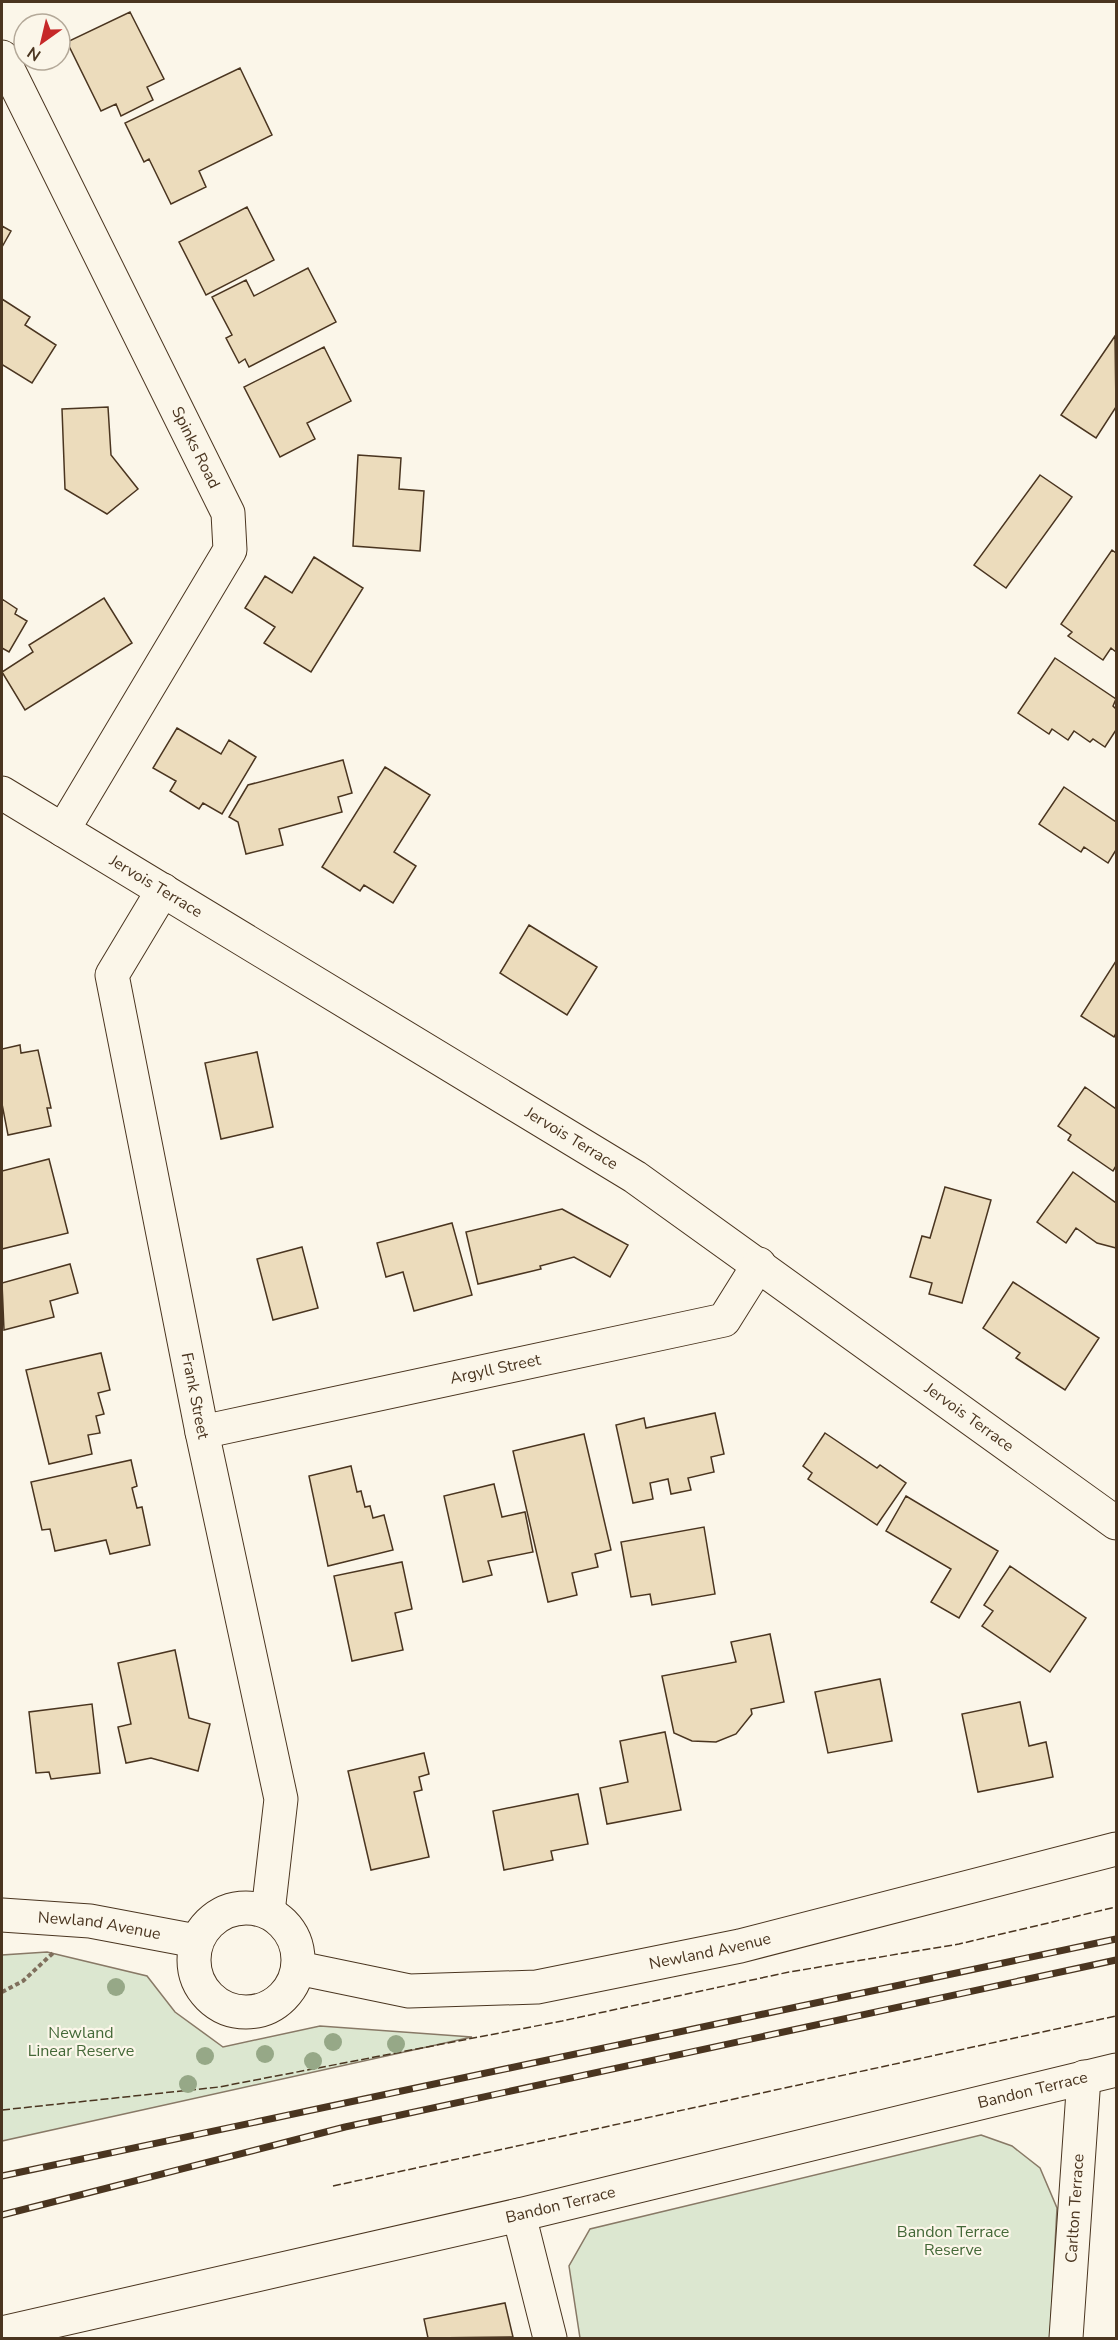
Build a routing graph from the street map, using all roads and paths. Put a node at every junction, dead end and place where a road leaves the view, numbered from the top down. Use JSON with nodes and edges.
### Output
{"nodes":[{"id":1,"x":2,"y":57,"type":"edge"},
{"id":2,"x":2,"y":793,"type":"edge"},
{"id":3,"x":63,"y":830,"type":"junction"},
{"id":4,"x":163,"y":890,"type":"junction"},
{"id":5,"x":759,"y":1264,"type":"junction"},
{"id":6,"x":202,"y":1432,"type":"junction"},
{"id":7,"x":1114,"y":1517,"type":"edge"},
{"id":8,"x":1116,"y":1848,"type":"edge"},
{"id":9,"x":268,"y":1912,"type":"junction"},
{"id":10,"x":2,"y":1915,"type":"edge"},
{"id":11,"x":81,"y":1921,"type":"junction"},
{"id":12,"x":196,"y":1941,"type":"junction"},
{"id":13,"x":298,"y":1968,"type":"junction"},
{"id":14,"x":2,"y":1992,"type":"edge"},
{"id":15,"x":1116,"y":2070,"type":"edge"},
{"id":16,"x":1084,"y":2077,"type":"junction"},
{"id":17,"x":519,"y":2215,"type":"junction"},
{"id":18,"x":2,"y":2333,"type":"edge"},
{"id":19,"x":550,"y":2338,"type":"edge"},
{"id":20,"x":1066,"y":2338,"type":"edge"}],
"edges":[{"from":1,"to":3,"type":"street","name":"Spinks Road"},
{"from":2,"to":3,"type":"street","name":"Jervois Terrace"},
{"from":3,"to":4,"type":"street","name":"Jervois Terrace"},
{"from":4,"to":5,"type":"street","name":"Jervois Terrace"},
{"from":4,"to":6,"type":"street","name":"Frank Street"},
{"from":5,"to":6,"type":"street","name":"Argyll Street"},
{"from":5,"to":7,"type":"street","name":"Jervois Terrace"},
{"from":6,"to":9,"type":"street","name":"Frank Street"},
{"from":8,"to":13,"type":"street","name":"Newland Avenue"},
{"from":9,"to":12,"type":"street"},
{"from":9,"to":13,"type":"street"},
{"from":10,"to":11,"type":"street","name":"Newland Avenue"},
{"from":11,"to":12,"type":"street","name":"Newland Avenue"},
{"from":11,"to":14,"type":"path"},
{"from":12,"to":13,"type":"street"},
{"from":15,"to":16,"type":"street","name":"Bandon Terrace"},
{"from":16,"to":17,"type":"street","name":"Bandon Terrace"},
{"from":16,"to":20,"type":"street","name":"Carlton Terrace"},
{"from":17,"to":18,"type":"street","name":"Bandon Terrace"},
{"from":17,"to":19,"type":"street"}]}
